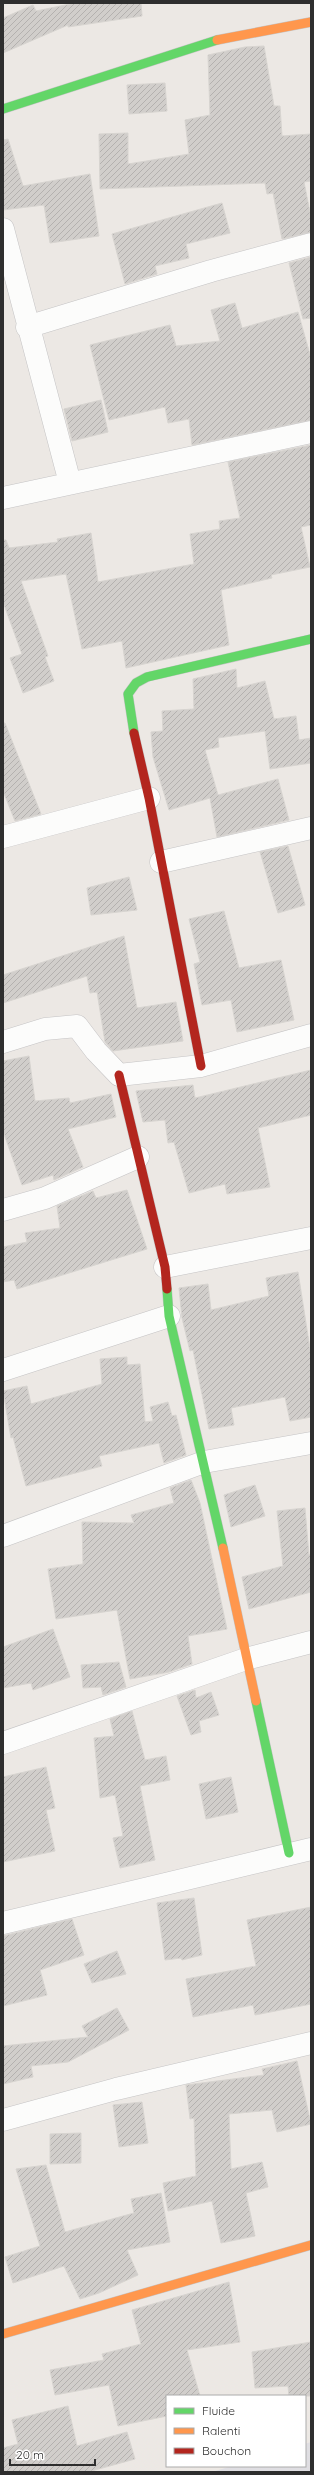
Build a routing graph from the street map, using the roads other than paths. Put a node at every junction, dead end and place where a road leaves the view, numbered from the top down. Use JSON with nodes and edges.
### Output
{"nodes":[{"id":1,"x":311,"y":22,"type":"edge"},
{"id":2,"x":3,"y":109,"type":"edge"},
{"id":3,"x":3,"y":229,"type":"edge"},
{"id":4,"x":311,"y":244,"type":"edge"},
{"id":5,"x":27,"y":327,"type":"junction"},
{"id":6,"x":311,"y":432,"type":"edge"},
{"id":7,"x":70,"y":483,"type":"junction"},
{"id":8,"x":3,"y":498,"type":"edge"},
{"id":9,"x":311,"y":639,"type":"edge"},
{"id":10,"x":149,"y":798,"type":"junction"},
{"id":11,"x":311,"y":828,"type":"edge"},
{"id":12,"x":3,"y":837,"type":"edge"},
{"id":13,"x":161,"y":862,"type":"junction"},
{"id":14,"x":311,"y":1035,"type":"edge"},
{"id":15,"x":3,"y":1042,"type":"edge"},
{"id":16,"x":201,"y":1066,"type":"junction"},
{"id":17,"x":119,"y":1075,"type":"junction"},
{"id":18,"x":138,"y":1157,"type":"junction"},
{"id":19,"x":3,"y":1210,"type":"edge"},
{"id":20,"x":311,"y":1238,"type":"edge"},
{"id":21,"x":165,"y":1267,"type":"junction"},
{"id":22,"x":169,"y":1316,"type":"junction"},
{"id":23,"x":3,"y":1370,"type":"edge"},
{"id":24,"x":311,"y":1443,"type":"edge"},
{"id":25,"x":204,"y":1462,"type":"junction"},
{"id":26,"x":3,"y":1536,"type":"edge"},
{"id":27,"x":311,"y":1642,"type":"edge"},
{"id":28,"x":246,"y":1659,"type":"junction"},
{"id":29,"x":3,"y":1742,"type":"edge"},
{"id":30,"x":311,"y":1849,"type":"edge"},
{"id":31,"x":289,"y":1853,"type":"junction"},
{"id":32,"x":3,"y":1923,"type":"edge"},
{"id":33,"x":311,"y":2043,"type":"edge"},
{"id":34,"x":3,"y":2120,"type":"edge"},
{"id":35,"x":311,"y":2245,"type":"edge"},
{"id":36,"x":3,"y":2334,"type":"edge"}],
"edges":[{"from":1,"to":2,"type":"street"},
{"from":3,"to":5,"type":"street"},
{"from":4,"to":5,"type":"street"},
{"from":5,"to":7,"type":"street"},
{"from":6,"to":7,"type":"street"},
{"from":7,"to":8,"type":"street"},
{"from":9,"to":10,"type":"street"},
{"from":10,"to":12,"type":"street"},
{"from":10,"to":13,"type":"street"},
{"from":11,"to":13,"type":"street"},
{"from":13,"to":16,"type":"street"},
{"from":14,"to":16,"type":"street"},
{"from":15,"to":17,"type":"street"},
{"from":16,"to":17,"type":"street"},
{"from":17,"to":18,"type":"street"},
{"from":18,"to":19,"type":"street"},
{"from":18,"to":21,"type":"street"},
{"from":20,"to":21,"type":"street"},
{"from":21,"to":22,"type":"street"},
{"from":22,"to":23,"type":"street"},
{"from":22,"to":25,"type":"street"},
{"from":24,"to":25,"type":"street"},
{"from":25,"to":26,"type":"street"},
{"from":25,"to":28,"type":"street"},
{"from":27,"to":28,"type":"street"},
{"from":28,"to":29,"type":"street"},
{"from":28,"to":31,"type":"street"},
{"from":30,"to":31,"type":"street"},
{"from":31,"to":32,"type":"street"},
{"from":33,"to":34,"type":"street"},
{"from":35,"to":36,"type":"street"}]}
